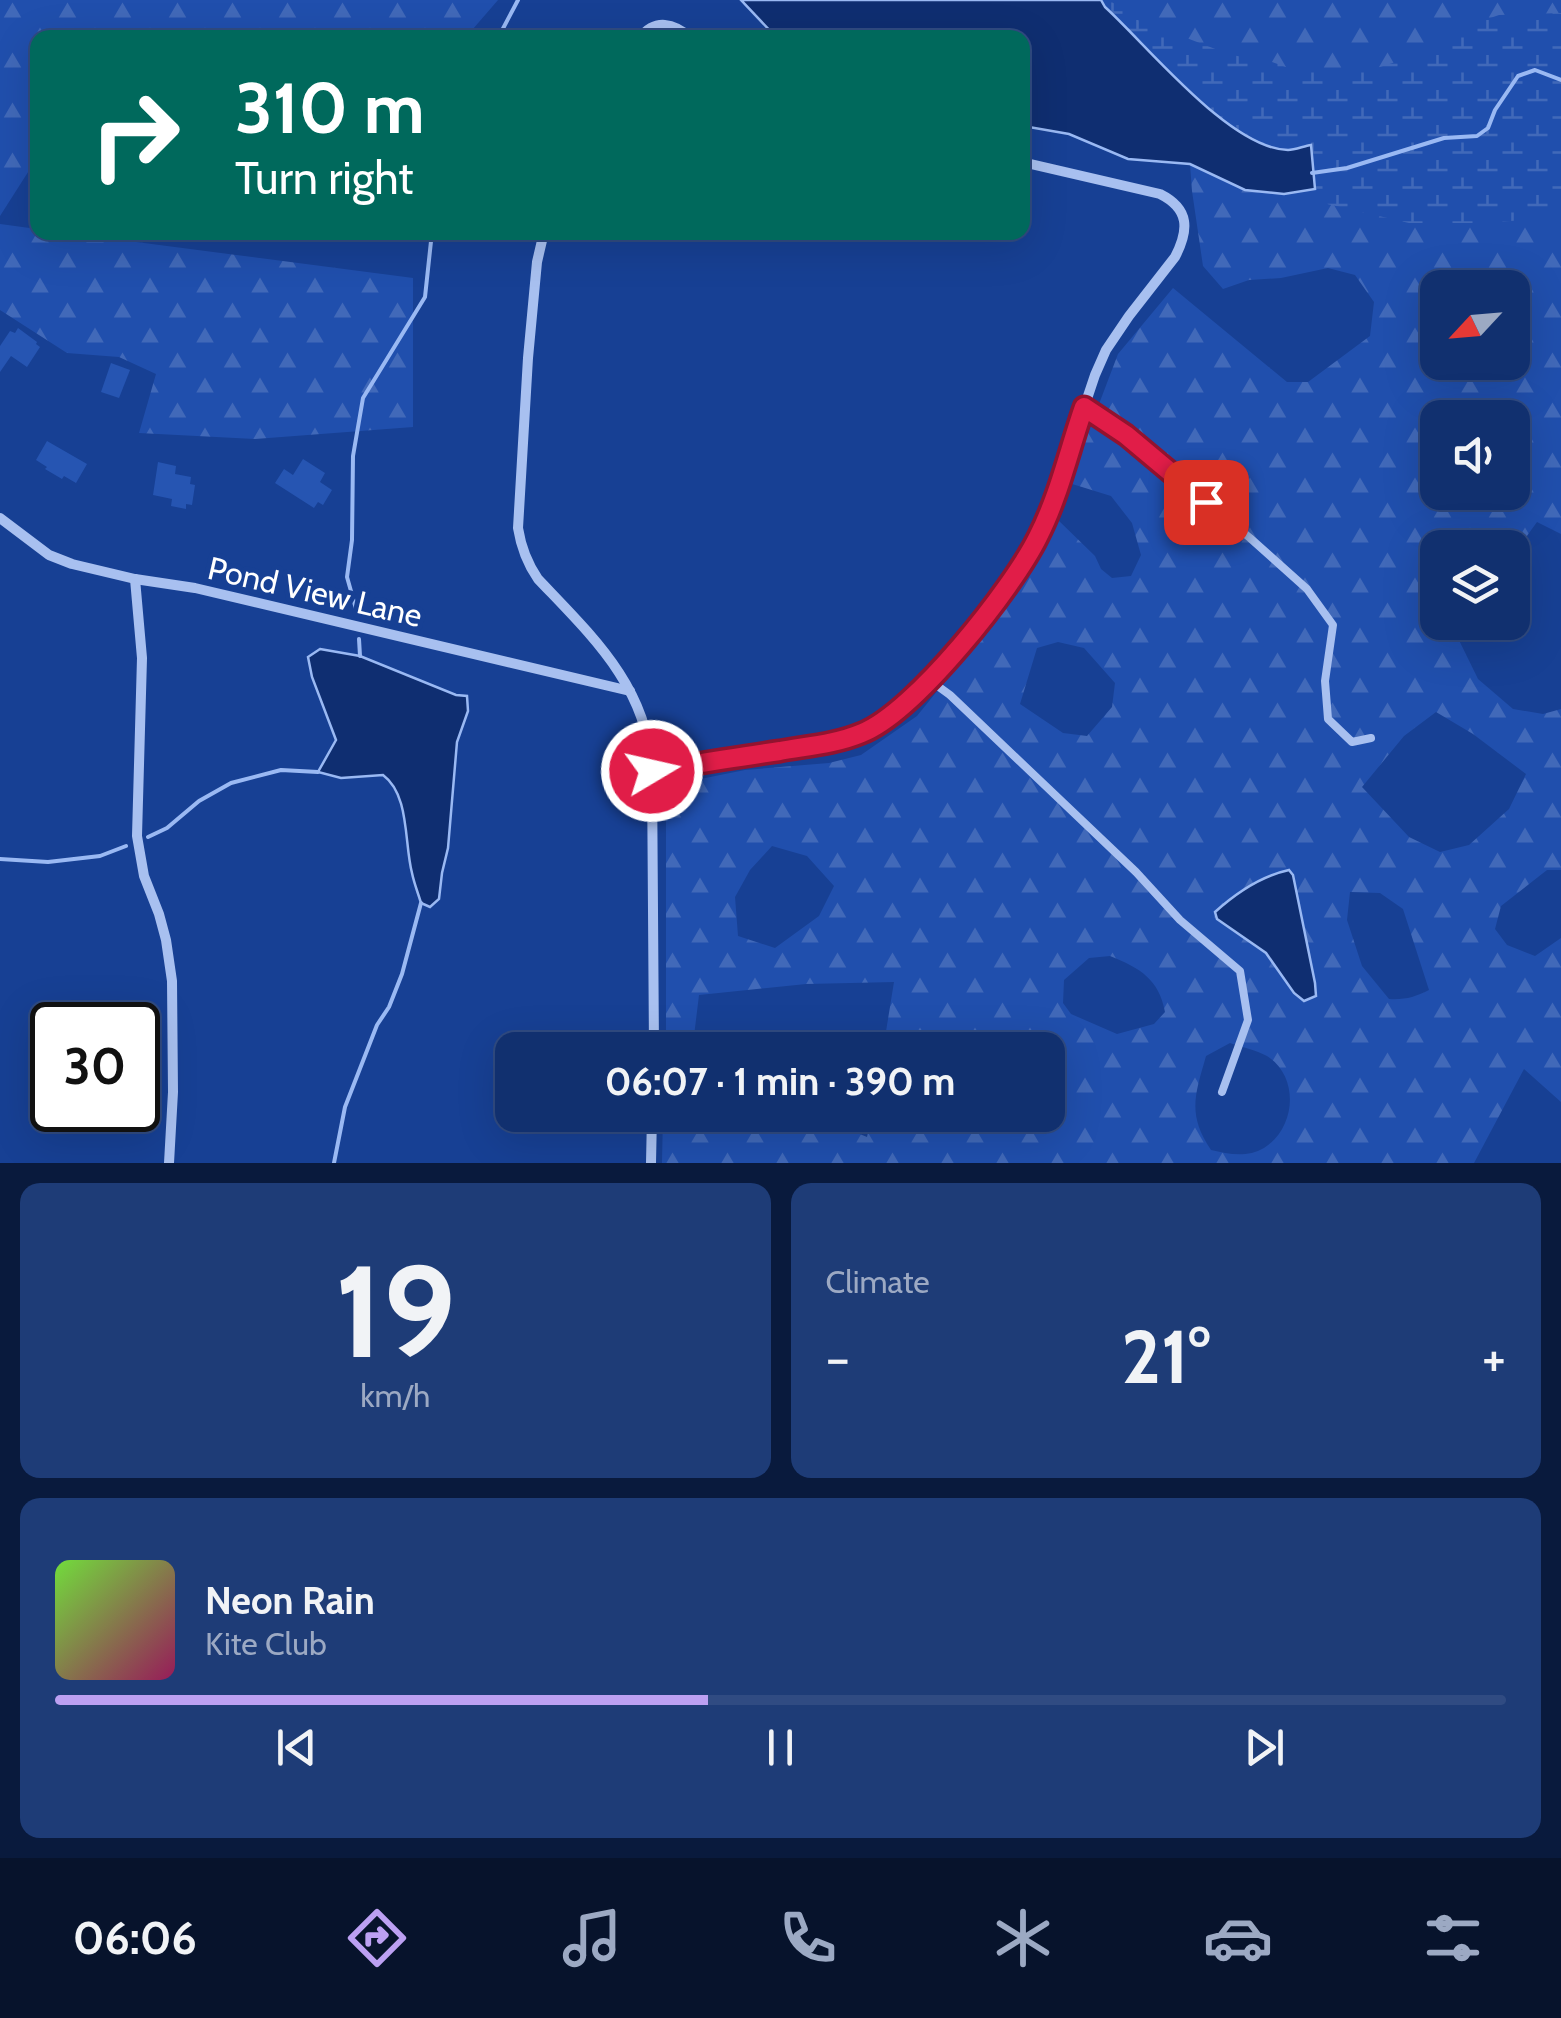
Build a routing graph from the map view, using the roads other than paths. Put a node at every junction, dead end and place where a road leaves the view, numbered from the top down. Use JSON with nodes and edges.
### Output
{"nodes":[{"id":1,"x":647,"y":30,"type":"edge"},
{"id":2,"x":682,"y":30,"type":"edge"},
{"id":3,"x":1030,"y":164,"type":"edge"},
{"id":4,"x":542,"y":240,"type":"edge"},
{"id":5,"x":1084,"y":407,"type":"junction"},
{"id":6,"x":0,"y":518,"type":"edge"},
{"id":7,"x":135,"y":579,"type":"junction"},
{"id":8,"x":928,"y":680,"type":"junction"},
{"id":9,"x":630,"y":691,"type":"junction"},
{"id":10,"x":1371,"y":738,"type":"dead end"},
{"id":11,"x":652,"y":771,"type":"junction"},
{"id":12,"x":654,"y":1032,"type":"edge"},
{"id":13,"x":1222,"y":1092,"type":"dead end"},
{"id":14,"x":652,"y":1132,"type":"edge"},
{"id":15,"x":169,"y":1163,"type":"edge"},
{"id":16,"x":651,"y":1163,"type":"edge"}],
"edges":[{"from":1,"to":2,"type":"street"},
{"from":3,"to":5,"type":"street"},
{"from":4,"to":9,"type":"street"},
{"from":5,"to":8,"type":"street"},
{"from":5,"to":10,"type":"lane"},
{"from":6,"to":7,"type":"street","name":"Pond View Lane"},
{"from":7,"to":9,"type":"street","name":"Pond View Lane"},
{"from":7,"to":15,"type":"street"},
{"from":8,"to":11,"type":"street"},
{"from":8,"to":13,"type":"lane"},
{"from":9,"to":11,"type":"street"},
{"from":11,"to":12,"type":"street"},
{"from":14,"to":16,"type":"street"}]}
